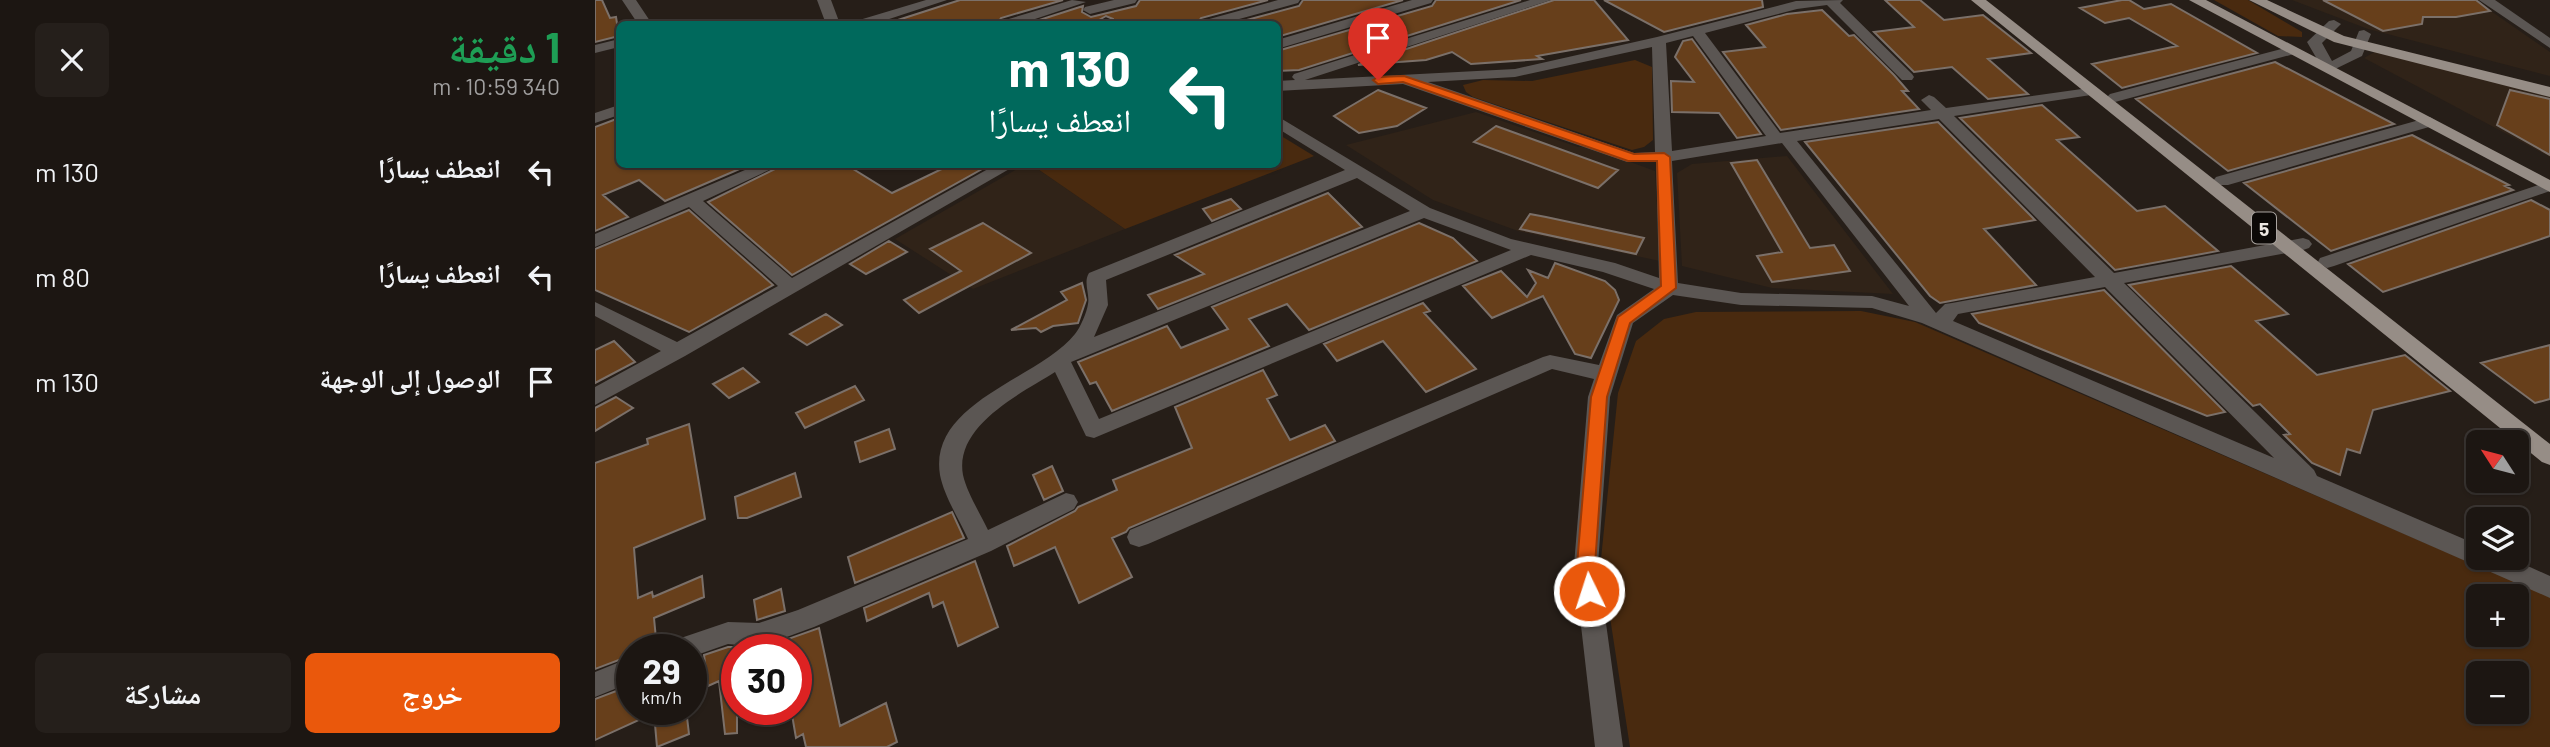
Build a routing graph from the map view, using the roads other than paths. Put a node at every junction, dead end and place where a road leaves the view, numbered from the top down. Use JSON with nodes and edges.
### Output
{"nodes":[{"id":1,"x":629,"y":0,"type":"edge"},
{"id":2,"x":824,"y":0,"type":"edge"},
{"id":3,"x":940,"y":0,"type":"edge"},
{"id":4,"x":1130,"y":0,"type":"edge"},
{"id":5,"x":1293,"y":0,"type":"edge"},
{"id":6,"x":1426,"y":0,"type":"edge"},
{"id":7,"x":1544,"y":0,"type":"edge"},
{"id":8,"x":1836,"y":0,"type":"edge"},
{"id":9,"x":1978,"y":0,"type":"edge"},
{"id":10,"x":1992,"y":0,"type":"edge"},
{"id":11,"x":2196,"y":0,"type":"edge"},
{"id":12,"x":2256,"y":0,"type":"edge"},
{"id":13,"x":2278,"y":0,"type":"edge"},
{"id":14,"x":2486,"y":0,"type":"edge"},
{"id":15,"x":1830,"y":1,"type":"edge"},
{"id":16,"x":1790,"y":2,"type":"edge"},
{"id":17,"x":1082,"y":4,"type":"edge"},
{"id":18,"x":643,"y":21,"type":"edge"},
{"id":19,"x":832,"y":21,"type":"edge"},
{"id":20,"x":871,"y":21,"type":"edge"},
{"id":21,"x":1018,"y":21,"type":"edge"},
{"id":22,"x":1101,"y":21,"type":"edge"},
{"id":23,"x":1218,"y":21,"type":"edge"},
{"id":24,"x":2328,"y":28,"type":"junction"},
{"id":25,"x":1697,"y":32,"type":"junction"},
{"id":26,"x":2362,"y":39,"type":"junction"},
{"id":27,"x":1659,"y":41,"type":"junction"},
{"id":28,"x":616,"y":44,"type":"edge"},
{"id":29,"x":1281,"y":44,"type":"edge"},
{"id":30,"x":2550,"y":44,"type":"edge"},
{"id":31,"x":595,"y":49,"type":"edge"},
{"id":32,"x":2289,"y":51,"type":"junction"},
{"id":33,"x":2329,"y":68,"type":"junction"},
{"id":34,"x":1907,"y":78,"type":"dead end"},
{"id":35,"x":1404,"y":79,"type":"junction"},
{"id":36,"x":2550,"y":82,"type":"edge"},
{"id":37,"x":1281,"y":84,"type":"edge"},
{"id":38,"x":1281,"y":85,"type":"edge"},
{"id":39,"x":2091,"y":90,"type":"junction"},
{"id":40,"x":2550,"y":92,"type":"edge"},
{"id":41,"x":2115,"y":97,"type":"junction"},
{"id":42,"x":1936,"y":106,"type":"junction"},
{"id":43,"x":616,"y":111,"type":"edge"},
{"id":44,"x":595,"y":118,"type":"edge"},
{"id":45,"x":2430,"y":122,"type":"junction"},
{"id":46,"x":1281,"y":124,"type":"edge"},
{"id":47,"x":1786,"y":138,"type":"junction"},
{"id":48,"x":1664,"y":157,"type":"junction"},
{"id":49,"x":1004,"y":168,"type":"edge"},
{"id":50,"x":753,"y":169,"type":"edge"},
{"id":51,"x":1356,"y":172,"type":"junction"},
{"id":52,"x":2223,"y":181,"type":"junction"},
{"id":53,"x":2550,"y":187,"type":"edge"},
{"id":54,"x":692,"y":200,"type":"junction"},
{"id":55,"x":1424,"y":212,"type":"junction"},
{"id":56,"x":595,"y":241,"type":"edge"},
{"id":57,"x":2295,"y":245,"type":"junction"},
{"id":58,"x":1529,"y":249,"type":"junction"},
{"id":59,"x":2327,"y":262,"type":"junction"},
{"id":60,"x":2109,"y":280,"type":"junction"},
{"id":61,"x":791,"y":287,"type":"junction"},
{"id":62,"x":1669,"y":288,"type":"junction"},
{"id":63,"x":595,"y":308,"type":"edge"},
{"id":64,"x":1935,"y":320,"type":"junction"},
{"id":65,"x":678,"y":351,"type":"junction"},
{"id":66,"x":1059,"y":359,"type":"junction"},
{"id":67,"x":1606,"y":374,"type":"junction"},
{"id":68,"x":595,"y":397,"type":"edge"},
{"id":69,"x":2550,"y":437,"type":"edge"},
{"id":70,"x":2550,"y":456,"type":"edge"},
{"id":71,"x":2315,"y":485,"type":"junction"},
{"id":72,"x":1066,"y":502,"type":"dead end"},
{"id":73,"x":1139,"y":537,"type":"dead end"},
{"id":74,"x":982,"y":544,"type":"junction"},
{"id":75,"x":2466,"y":551,"type":"edge"},
{"id":76,"x":2511,"y":570,"type":"edge"},
{"id":77,"x":2550,"y":587,"type":"edge"},
{"id":78,"x":707,"y":640,"type":"edge"},
{"id":79,"x":616,"y":676,"type":"edge"},
{"id":80,"x":595,"y":685,"type":"edge"},
{"id":81,"x":1609,"y":747,"type":"edge"}],
"edges":[{"from":1,"to":18,"type":"street"},
{"from":2,"to":19,"type":"street"},
{"from":3,"to":20,"type":"street"},
{"from":4,"to":17,"type":"street"},
{"from":5,"to":23,"type":"street"},
{"from":6,"to":29,"type":"street"},
{"from":7,"to":37,"type":"street"},
{"from":8,"to":15,"type":"street"},
{"from":9,"to":39,"type":"main road","number":"5"},
{"from":10,"to":41,"type":"main road","number":"5"},
{"from":11,"to":32,"type":"main road"},
{"from":12,"to":24,"type":"main road"},
{"from":13,"to":24,"type":"main road"},
{"from":14,"to":30,"type":"street"},
{"from":15,"to":16,"type":"street"},
{"from":15,"to":34,"type":"street"},
{"from":16,"to":25,"type":"street"},
{"from":17,"to":21,"type":"street"},
{"from":17,"to":22,"type":"street"},
{"from":24,"to":26,"type":"main road"},
{"from":24,"to":33,"type":"street"},
{"from":25,"to":27,"type":"street"},
{"from":25,"to":47,"type":"street"},
{"from":26,"to":33,"type":"street"},
{"from":26,"to":36,"type":"main road"},
{"from":26,"to":40,"type":"main road"},
{"from":27,"to":35,"type":"street"},
{"from":27,"to":48,"type":"street"},
{"from":28,"to":31,"type":"street"},
{"from":32,"to":33,"type":"main road"},
{"from":32,"to":41,"type":"street"},
{"from":33,"to":45,"type":"main road"},
{"from":35,"to":38,"type":"street"},
{"from":35,"to":48,"type":"street"},
{"from":39,"to":42,"type":"street"},
{"from":39,"to":57,"type":"main road","number":"5"},
{"from":41,"to":52,"type":"main road","number":"5"},
{"from":42,"to":47,"type":"street"},
{"from":42,"to":60,"type":"street"},
{"from":43,"to":44,"type":"street"},
{"from":45,"to":52,"type":"street"},
{"from":45,"to":53,"type":"main road"},
{"from":46,"to":51,"type":"street"},
{"from":47,"to":48,"type":"street"},
{"from":47,"to":64,"type":"street"},
{"from":48,"to":62,"type":"street"},
{"from":49,"to":61,"type":"street"},
{"from":50,"to":54,"type":"street"},
{"from":51,"to":55,"type":"street"},
{"from":51,"to":66,"type":"street"},
{"from":52,"to":57,"type":"main road","number":"5"},
{"from":53,"to":59,"type":"street"},
{"from":54,"to":56,"type":"street"},
{"from":54,"to":61,"type":"street"},
{"from":55,"to":58,"type":"street"},
{"from":55,"to":66,"type":"street"},
{"from":57,"to":59,"type":"main road","number":"5"},
{"from":57,"to":60,"type":"street"},
{"from":57,"to":70,"type":"main road","number":"5"},
{"from":58,"to":62,"type":"street"},
{"from":58,"to":66,"type":"street"},
{"from":59,"to":69,"type":"main road","number":"5"},
{"from":60,"to":64,"type":"street"},
{"from":60,"to":71,"type":"street"},
{"from":61,"to":65,"type":"street"},
{"from":62,"to":64,"type":"street"},
{"from":62,"to":67,"type":"street"},
{"from":63,"to":65,"type":"street"},
{"from":64,"to":71,"type":"street"},
{"from":65,"to":68,"type":"street"},
{"from":66,"to":74,"type":"street"},
{"from":67,"to":73,"type":"street"},
{"from":67,"to":81,"type":"street"},
{"from":71,"to":75,"type":"street"},
{"from":72,"to":74,"type":"street"},
{"from":74,"to":78,"type":"street"},
{"from":76,"to":77,"type":"street"},
{"from":79,"to":80,"type":"street"}]}
